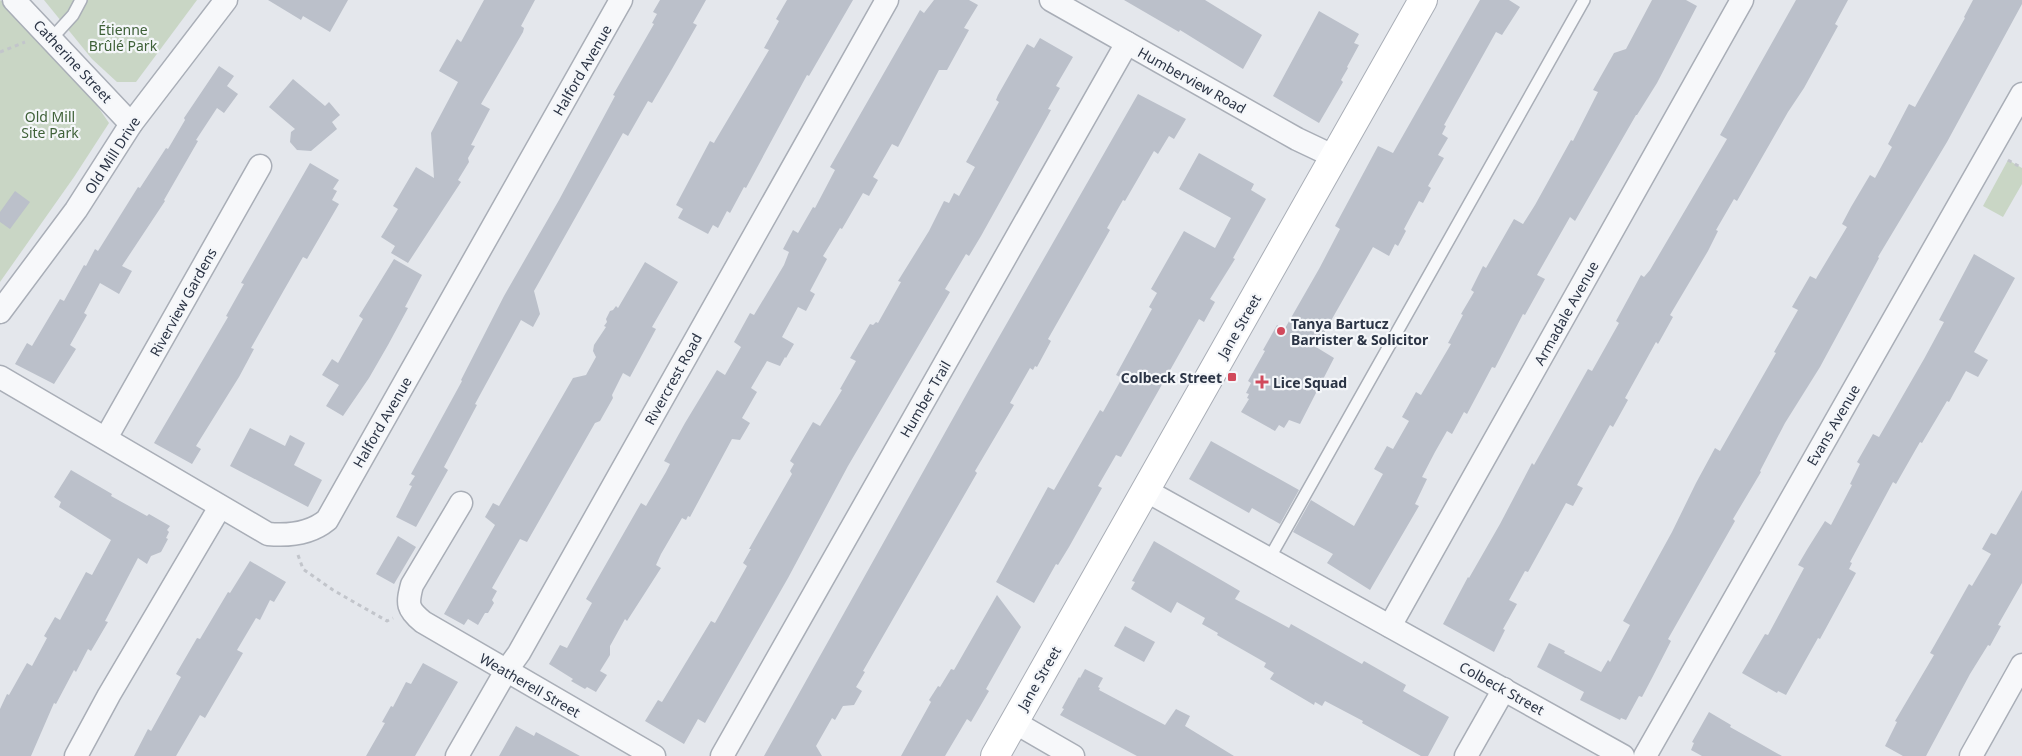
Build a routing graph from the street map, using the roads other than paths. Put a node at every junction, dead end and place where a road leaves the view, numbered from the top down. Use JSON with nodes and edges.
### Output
{"nodes":[{"id":1,"x":14,"y":0,"type":"edge"},
{"id":2,"x":81,"y":0,"type":"edge"},
{"id":3,"x":226,"y":0,"type":"edge"},
{"id":4,"x":621,"y":0,"type":"edge"},
{"id":5,"x":887,"y":0,"type":"edge"},
{"id":6,"x":1051,"y":0,"type":"edge"},
{"id":7,"x":1423,"y":0,"type":"edge"},
{"id":8,"x":1584,"y":0,"type":"edge"},
{"id":9,"x":1742,"y":0,"type":"edge"},
{"id":10,"x":52,"y":38,"type":"junction"},
{"id":11,"x":1127,"y":43,"type":"junction"},
{"id":12,"x":2022,"y":94,"type":"edge"},
{"id":13,"x":131,"y":124,"type":"junction"},
{"id":14,"x":1335,"y":158,"type":"junction"},
{"id":15,"x":260,"y":166,"type":"dead end"},
{"id":16,"x":0,"y":312,"type":"edge"},
{"id":17,"x":0,"y":377,"type":"edge"},
{"id":18,"x":106,"y":438,"type":"junction"},
{"id":19,"x":1145,"y":490,"type":"junction"},
{"id":20,"x":460,"y":503,"type":"dead end"},
{"id":21,"x":220,"y":507,"type":"junction"},
{"id":22,"x":1268,"y":558,"type":"junction"},
{"id":23,"x":1390,"y":626,"type":"junction"},
{"id":24,"x":2022,"y":665,"type":"edge"},
{"id":25,"x":506,"y":671,"type":"junction"},
{"id":26,"x":1504,"y":689,"type":"junction"},
{"id":27,"x":1014,"y":722,"type":"junction"},
{"id":28,"x":76,"y":756,"type":"edge"},
{"id":29,"x":457,"y":756,"type":"edge"},
{"id":30,"x":654,"y":756,"type":"edge"},
{"id":31,"x":722,"y":756,"type":"edge"},
{"id":32,"x":995,"y":756,"type":"edge"},
{"id":33,"x":1073,"y":756,"type":"edge"},
{"id":34,"x":1466,"y":756,"type":"edge"},
{"id":35,"x":1623,"y":756,"type":"edge"},
{"id":36,"x":1645,"y":756,"type":"edge"},
{"id":37,"x":1971,"y":756,"type":"edge"}],
"edges":[{"from":1,"to":10,"type":"street","name":"Catherine Street"},
{"from":2,"to":10,"type":"lane"},
{"from":3,"to":13,"type":"street","name":"Old Mill Drive"},
{"from":4,"to":21,"type":"street","name":"Halford Avenue"},
{"from":5,"to":25,"type":"street","name":"Rivercrest Road"},
{"from":6,"to":11,"type":"street","name":"Humberview Road"},
{"from":7,"to":14,"type":"main road","name":"Jane Street"},
{"from":8,"to":22,"type":"lane"},
{"from":9,"to":23,"type":"street","name":"Armadale Avenue"},
{"from":10,"to":13,"type":"street","name":"Catherine Street"},
{"from":11,"to":14,"type":"street","name":"Humberview Road"},
{"from":11,"to":31,"type":"street","name":"Humber Trail"},
{"from":12,"to":36,"type":"street","name":"Evans Avenue"},
{"from":13,"to":16,"type":"street","name":"Old Mill Drive"},
{"from":14,"to":19,"type":"main road","name":"Jane Street"},
{"from":15,"to":18,"type":"street","name":"Riverview Gardens"},
{"from":17,"to":18,"type":"street","name":"Halford Avenue"},
{"from":18,"to":21,"type":"street","name":"Halford Avenue"},
{"from":19,"to":22,"type":"street","name":"Colbeck Street"},
{"from":19,"to":27,"type":"main road","name":"Jane Street"},
{"from":20,"to":25,"type":"street","name":"Weatherell Street"},
{"from":21,"to":28,"type":"street"},
{"from":22,"to":23,"type":"street","name":"Colbeck Street"},
{"from":23,"to":26,"type":"street","name":"Colbeck Street"},
{"from":24,"to":37,"type":"street"},
{"from":25,"to":29,"type":"street","name":"Rivercrest Road"},
{"from":25,"to":30,"type":"street","name":"Weatherell Street"},
{"from":26,"to":34,"type":"street"},
{"from":26,"to":35,"type":"street","name":"Colbeck Street"},
{"from":27,"to":32,"type":"main road","name":"Jane Street"},
{"from":27,"to":33,"type":"street"}]}
